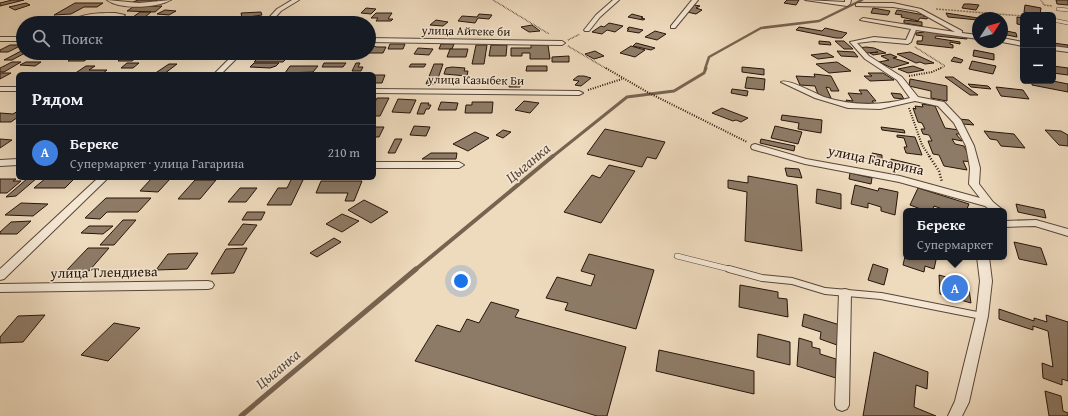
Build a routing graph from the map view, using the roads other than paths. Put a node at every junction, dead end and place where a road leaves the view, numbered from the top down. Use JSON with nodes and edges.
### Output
{"nodes":[{"id":1,"x":110,"y":0,"type":"edge"},
{"id":2,"x":168,"y":0,"type":"edge"},
{"id":3,"x":296,"y":0,"type":"edge"},
{"id":4,"x":616,"y":0,"type":"edge"},
{"id":5,"x":695,"y":0,"type":"edge"},
{"id":6,"x":808,"y":0,"type":"edge"},
{"id":7,"x":848,"y":0,"type":"edge"},
{"id":8,"x":858,"y":5,"type":"dead end"},
{"id":9,"x":1058,"y":9,"type":"dead end"},
{"id":10,"x":1068,"y":10,"type":"edge"},
{"id":11,"x":122,"y":15,"type":"dead end"},
{"id":12,"x":90,"y":16,"type":"edge"},
{"id":13,"x":273,"y":16,"type":"edge"},
{"id":14,"x":863,"y":20,"type":"dead end"},
{"id":15,"x":1056,"y":21,"type":"edge"},
{"id":16,"x":1068,"y":23,"type":"edge"},
{"id":17,"x":673,"y":27,"type":"dead end"},
{"id":18,"x":914,"y":28,"type":"junction"},
{"id":19,"x":587,"y":30,"type":"road end"},
{"id":20,"x":966,"y":35,"type":"junction"},
{"id":21,"x":972,"y":36,"type":"edge"},
{"id":22,"x":0,"y":39,"type":"edge"},
{"id":23,"x":16,"y":39,"type":"edge"},
{"id":24,"x":376,"y":40,"type":"edge"},
{"id":25,"x":1008,"y":41,"type":"edge"},
{"id":26,"x":562,"y":43,"type":"road end"},
{"id":27,"x":1020,"y":43,"type":"edge"},
{"id":28,"x":1056,"y":48,"type":"edge"},
{"id":29,"x":1068,"y":50,"type":"edge"},
{"id":30,"x":231,"y":60,"type":"edge"},
{"id":31,"x":219,"y":72,"type":"edge"},
{"id":32,"x":785,"y":82,"type":"dead end"},
{"id":33,"x":0,"y":89,"type":"edge"},
{"id":34,"x":16,"y":89,"type":"edge"},
{"id":35,"x":376,"y":91,"type":"edge"},
{"id":36,"x":579,"y":93,"type":"road end"},
{"id":37,"x":915,"y":99,"type":"junction"},
{"id":38,"x":756,"y":147,"type":"road end"},
{"id":39,"x":16,"y":162,"type":"edge"},
{"id":40,"x":0,"y":163,"type":"edge"},
{"id":41,"x":376,"y":164,"type":"edge"},
{"id":42,"x":460,"y":166,"type":"dead end"},
{"id":43,"x":101,"y":180,"type":"edge"},
{"id":44,"x":990,"y":204,"type":"junction"},
{"id":45,"x":996,"y":208,"type":"edge"},
{"id":46,"x":1007,"y":216,"type":"edge"},
{"id":47,"x":1007,"y":224,"type":"edge"},
{"id":48,"x":1017,"y":224,"type":"junction"},
{"id":49,"x":1068,"y":233,"type":"edge"},
{"id":50,"x":677,"y":256,"type":"dead end"},
{"id":51,"x":983,"y":260,"type":"edge"},
{"id":52,"x":0,"y":276,"type":"edge"},
{"id":53,"x":208,"y":285,"type":"dead end"},
{"id":54,"x":0,"y":288,"type":"edge"},
{"id":55,"x":845,"y":293,"type":"junction"},
{"id":56,"x":982,"y":316,"type":"junction"},
{"id":57,"x":842,"y":405,"type":"dead end"},
{"id":58,"x":955,"y":416,"type":"edge"}],
"edges":[{"from":1,"to":2,"type":"street"},
{"from":3,"to":13,"type":"street"},
{"from":4,"to":19,"type":"street"},
{"from":5,"to":17,"type":"street"},
{"from":6,"to":7,"type":"street"},
{"from":8,"to":20,"type":"street"},
{"from":9,"to":10,"type":"lane"},
{"from":11,"to":12,"type":"street"},
{"from":14,"to":18,"type":"street"},
{"from":15,"to":16,"type":"lane"},
{"from":18,"to":20,"type":"street"},
{"from":18,"to":37,"type":"street"},
{"from":20,"to":21,"type":"street"},
{"from":22,"to":23,"type":"street"},
{"from":24,"to":26,"type":"street","name":"улица Айтеке би"},
{"from":25,"to":27,"type":"street"},
{"from":28,"to":29,"type":"street"},
{"from":30,"to":31,"type":"street"},
{"from":32,"to":37,"type":"street","name":"улица Гагарина"},
{"from":33,"to":34,"type":"street"},
{"from":35,"to":36,"type":"street","name":"улица Казыбек Би"},
{"from":37,"to":44,"type":"street","name":"улица Гагарина"},
{"from":38,"to":44,"type":"street","name":"улица Гагарина"},
{"from":39,"to":40,"type":"street"},
{"from":41,"to":42,"type":"street"},
{"from":43,"to":52,"type":"street"},
{"from":44,"to":45,"type":"street","name":"улица Гагарина"},
{"from":46,"to":48,"type":"street"},
{"from":47,"to":48,"type":"street"},
{"from":48,"to":49,"type":"street"},
{"from":50,"to":55,"type":"lane"},
{"from":51,"to":56,"type":"street"},
{"from":53,"to":54,"type":"street","name":"улица Тлендиева"},
{"from":55,"to":56,"type":"lane"},
{"from":55,"to":57,"type":"street"},
{"from":56,"to":58,"type":"street"}]}
